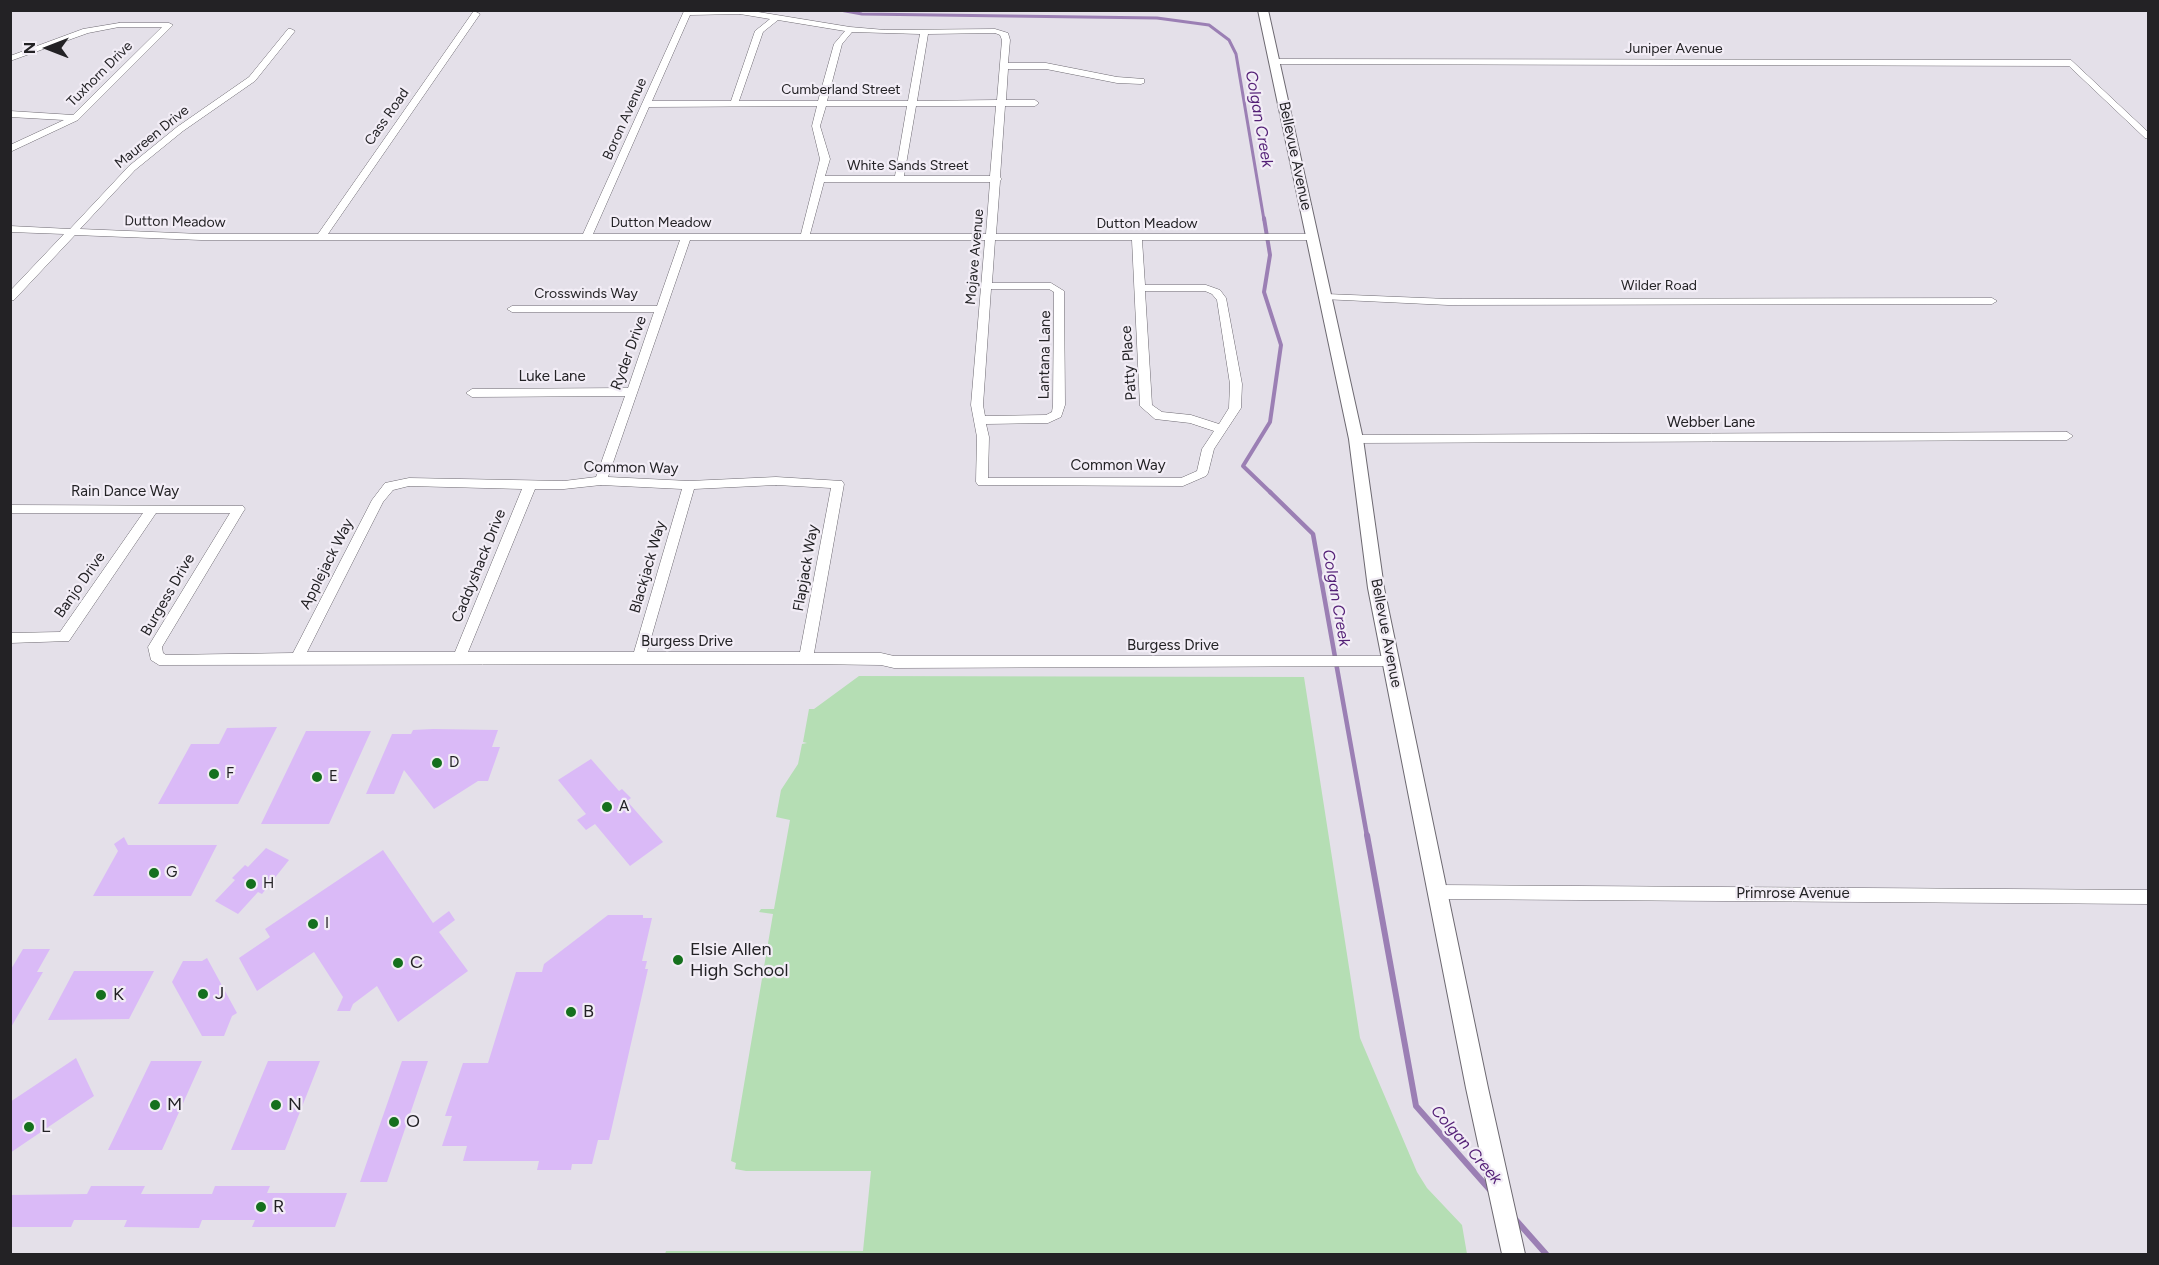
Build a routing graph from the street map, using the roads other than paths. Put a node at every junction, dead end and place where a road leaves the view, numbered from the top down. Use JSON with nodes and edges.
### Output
{"nodes":[{"id":1,"x":1263,"y":10,"type":"edge"},
{"id":2,"x":476,"y":14,"type":"dead end"},
{"id":3,"x":776,"y":18,"type":"junction"},
{"id":4,"x":850,"y":29,"type":"junction"},
{"id":5,"x":291,"y":31,"type":"dead end"},
{"id":6,"x":924,"y":32,"type":"junction"},
{"id":7,"x":10,"y":58,"type":"edge"},
{"id":8,"x":1276,"y":62,"type":"junction"},
{"id":9,"x":1004,"y":66,"type":"junction"},
{"id":10,"x":1141,"y":81,"type":"dead end"},
{"id":11,"x":822,"y":103,"type":"junction"},
{"id":12,"x":912,"y":103,"type":"junction"},
{"id":13,"x":1000,"y":103,"type":"junction"},
{"id":14,"x":1035,"y":103,"type":"dead end"},
{"id":15,"x":648,"y":104,"type":"junction"},
{"id":16,"x":734,"y":104,"type":"junction"},
{"id":17,"x":10,"y":114,"type":"edge"},
{"id":18,"x":75,"y":118,"type":"junction"},
{"id":19,"x":2148,"y":136,"type":"edge"},
{"id":20,"x":10,"y":150,"type":"edge"},
{"id":21,"x":820,"y":179,"type":"junction"},
{"id":22,"x":899,"y":179,"type":"junction"},
{"id":23,"x":997,"y":179,"type":"junction"},
{"id":24,"x":10,"y":229,"type":"edge"},
{"id":25,"x":73,"y":232,"type":"junction"},
{"id":26,"x":322,"y":236,"type":"junction"},
{"id":27,"x":587,"y":236,"type":"junction"},
{"id":28,"x":686,"y":236,"type":"junction"},
{"id":29,"x":805,"y":236,"type":"junction"},
{"id":30,"x":991,"y":236,"type":"junction"},
{"id":31,"x":1137,"y":237,"type":"junction"},
{"id":32,"x":1312,"y":237,"type":"junction"},
{"id":33,"x":987,"y":286,"type":"junction"},
{"id":34,"x":1140,"y":288,"type":"junction"},
{"id":35,"x":1326,"y":297,"type":"junction"},
{"id":36,"x":10,"y":298,"type":"edge"},
{"id":37,"x":1992,"y":301,"type":"dead end"},
{"id":38,"x":512,"y":309,"type":"dead end"},
{"id":39,"x":661,"y":309,"type":"junction"},
{"id":40,"x":631,"y":392,"type":"junction"},
{"id":41,"x":472,"y":393,"type":"dead end"},
{"id":42,"x":980,"y":420,"type":"junction"},
{"id":43,"x":1222,"y":429,"type":"junction"},
{"id":44,"x":2067,"y":436,"type":"dead end"},
{"id":45,"x":1356,"y":439,"type":"junction"},
{"id":46,"x":601,"y":481,"type":"junction"},
{"id":47,"x":982,"y":482,"type":"joint"},
{"id":48,"x":838,"y":484,"type":"joint"},
{"id":49,"x":530,"y":485,"type":"junction"},
{"id":50,"x":689,"y":485,"type":"junction"},
{"id":51,"x":389,"y":486,"type":"joint"},
{"id":52,"x":10,"y":509,"type":"edge"},
{"id":53,"x":153,"y":509,"type":"junction"},
{"id":54,"x":239,"y":509,"type":"joint"},
{"id":55,"x":10,"y":638,"type":"edge"},
{"id":56,"x":297,"y":658,"type":"junction"},
{"id":57,"x":639,"y":658,"type":"junction"},
{"id":58,"x":806,"y":658,"type":"junction"},
{"id":59,"x":459,"y":659,"type":"junction"},
{"id":60,"x":1391,"y":662,"type":"junction"},
{"id":61,"x":1437,"y":892,"type":"junction"},
{"id":62,"x":2148,"y":897,"type":"edge"},
{"id":63,"x":1514,"y":1254,"type":"edge"}],
"edges":[{"from":1,"to":8,"type":"street","name":"Bellevue Avenue"},
{"from":2,"to":26,"type":"street","name":"Cass Road"},
{"from":3,"to":4,"type":"street"},
{"from":3,"to":15,"type":"street","name":"Boron Avenue"},
{"from":3,"to":16,"type":"street"},
{"from":4,"to":6,"type":"street"},
{"from":4,"to":11,"type":"street"},
{"from":5,"to":25,"type":"street","name":"Maureen Drive"},
{"from":6,"to":9,"type":"street","name":"Mojave Avenue"},
{"from":6,"to":12,"type":"street"},
{"from":7,"to":18,"type":"street","name":"Tuxhorn Drive"},
{"from":8,"to":19,"type":"street","name":"Juniper Avenue"},
{"from":8,"to":32,"type":"street","name":"Bellevue Avenue"},
{"from":9,"to":10,"type":"street"},
{"from":9,"to":13,"type":"street","name":"Mojave Avenue"},
{"from":11,"to":12,"type":"street","name":"Cumberland Street"},
{"from":11,"to":16,"type":"street","name":"Cumberland Street"},
{"from":11,"to":21,"type":"street"},
{"from":12,"to":13,"type":"street","name":"Cumberland Street"},
{"from":12,"to":22,"type":"street"},
{"from":13,"to":14,"type":"street","name":"Cumberland Street"},
{"from":13,"to":23,"type":"street","name":"Mojave Avenue"},
{"from":15,"to":16,"type":"street","name":"Cumberland Street"},
{"from":15,"to":27,"type":"street","name":"Boron Avenue"},
{"from":17,"to":18,"type":"street"},
{"from":18,"to":20,"type":"street","name":"Tuxhorn Drive"},
{"from":21,"to":22,"type":"street","name":"White Sands Street"},
{"from":21,"to":29,"type":"street"},
{"from":22,"to":23,"type":"street","name":"White Sands Street"},
{"from":23,"to":30,"type":"street","name":"Mojave Avenue"},
{"from":24,"to":25,"type":"street","name":"Dutton Meadow"},
{"from":25,"to":26,"type":"street","name":"Dutton Meadow"},
{"from":25,"to":36,"type":"street","name":"Maureen Drive"},
{"from":26,"to":27,"type":"street","name":"Dutton Meadow"},
{"from":27,"to":28,"type":"street","name":"Dutton Meadow"},
{"from":28,"to":29,"type":"street","name":"Dutton Meadow"},
{"from":28,"to":39,"type":"street","name":"Ryder Drive"},
{"from":29,"to":30,"type":"street","name":"Dutton Meadow"},
{"from":30,"to":31,"type":"street","name":"Dutton Meadow"},
{"from":30,"to":33,"type":"street","name":"Mojave Avenue"},
{"from":31,"to":32,"type":"street","name":"Dutton Meadow"},
{"from":31,"to":34,"type":"street","name":"Patty Place"},
{"from":32,"to":35,"type":"street","name":"Bellevue Avenue"},
{"from":33,"to":42,"type":"street","name":"Mojave Avenue"},
{"from":33,"to":42,"type":"street","name":"Lantana Lane"},
{"from":34,"to":43,"type":"street","name":"Patty Place"},
{"from":34,"to":43,"type":"street","name":"Common Way"},
{"from":35,"to":37,"type":"street","name":"Wilder Road"},
{"from":35,"to":45,"type":"street","name":"Bellevue Avenue"},
{"from":38,"to":39,"type":"street","name":"Crosswinds Way"},
{"from":39,"to":40,"type":"street","name":"Ryder Drive"},
{"from":40,"to":41,"type":"street","name":"Luke Lane"},
{"from":40,"to":46,"type":"street","name":"Ryder Drive"},
{"from":42,"to":47,"type":"street","name":"Mojave Avenue"},
{"from":43,"to":47,"type":"street","name":"Common Way"},
{"from":44,"to":45,"type":"street","name":"Webber Lane"},
{"from":45,"to":60,"type":"street","name":"Bellevue Avenue"},
{"from":46,"to":49,"type":"street","name":"Common Way"},
{"from":46,"to":50,"type":"street","name":"Common Way"},
{"from":48,"to":50,"type":"street","name":"Common Way"},
{"from":48,"to":58,"type":"street","name":"Flapjack Way"},
{"from":49,"to":51,"type":"street","name":"Common Way"},
{"from":49,"to":59,"type":"street","name":"Caddyshack Drive"},
{"from":50,"to":57,"type":"street","name":"Blackjack Way"},
{"from":51,"to":56,"type":"street","name":"Applejack Way"},
{"from":52,"to":53,"type":"street","name":"Rain Dance Way"},
{"from":53,"to":54,"type":"street","name":"Rain Dance Way"},
{"from":53,"to":55,"type":"street","name":"Banjo Drive"},
{"from":54,"to":56,"type":"street","name":"Burgess Drive"},
{"from":56,"to":59,"type":"street","name":"Burgess Drive"},
{"from":57,"to":58,"type":"street","name":"Burgess Drive"},
{"from":57,"to":59,"type":"street","name":"Burgess Drive"},
{"from":58,"to":60,"type":"street","name":"Burgess Drive"},
{"from":60,"to":61,"type":"street","name":"Bellevue Avenue"},
{"from":61,"to":62,"type":"street","name":"Primrose Avenue"},
{"from":61,"to":63,"type":"street","name":"Bellevue Avenue"}]}
